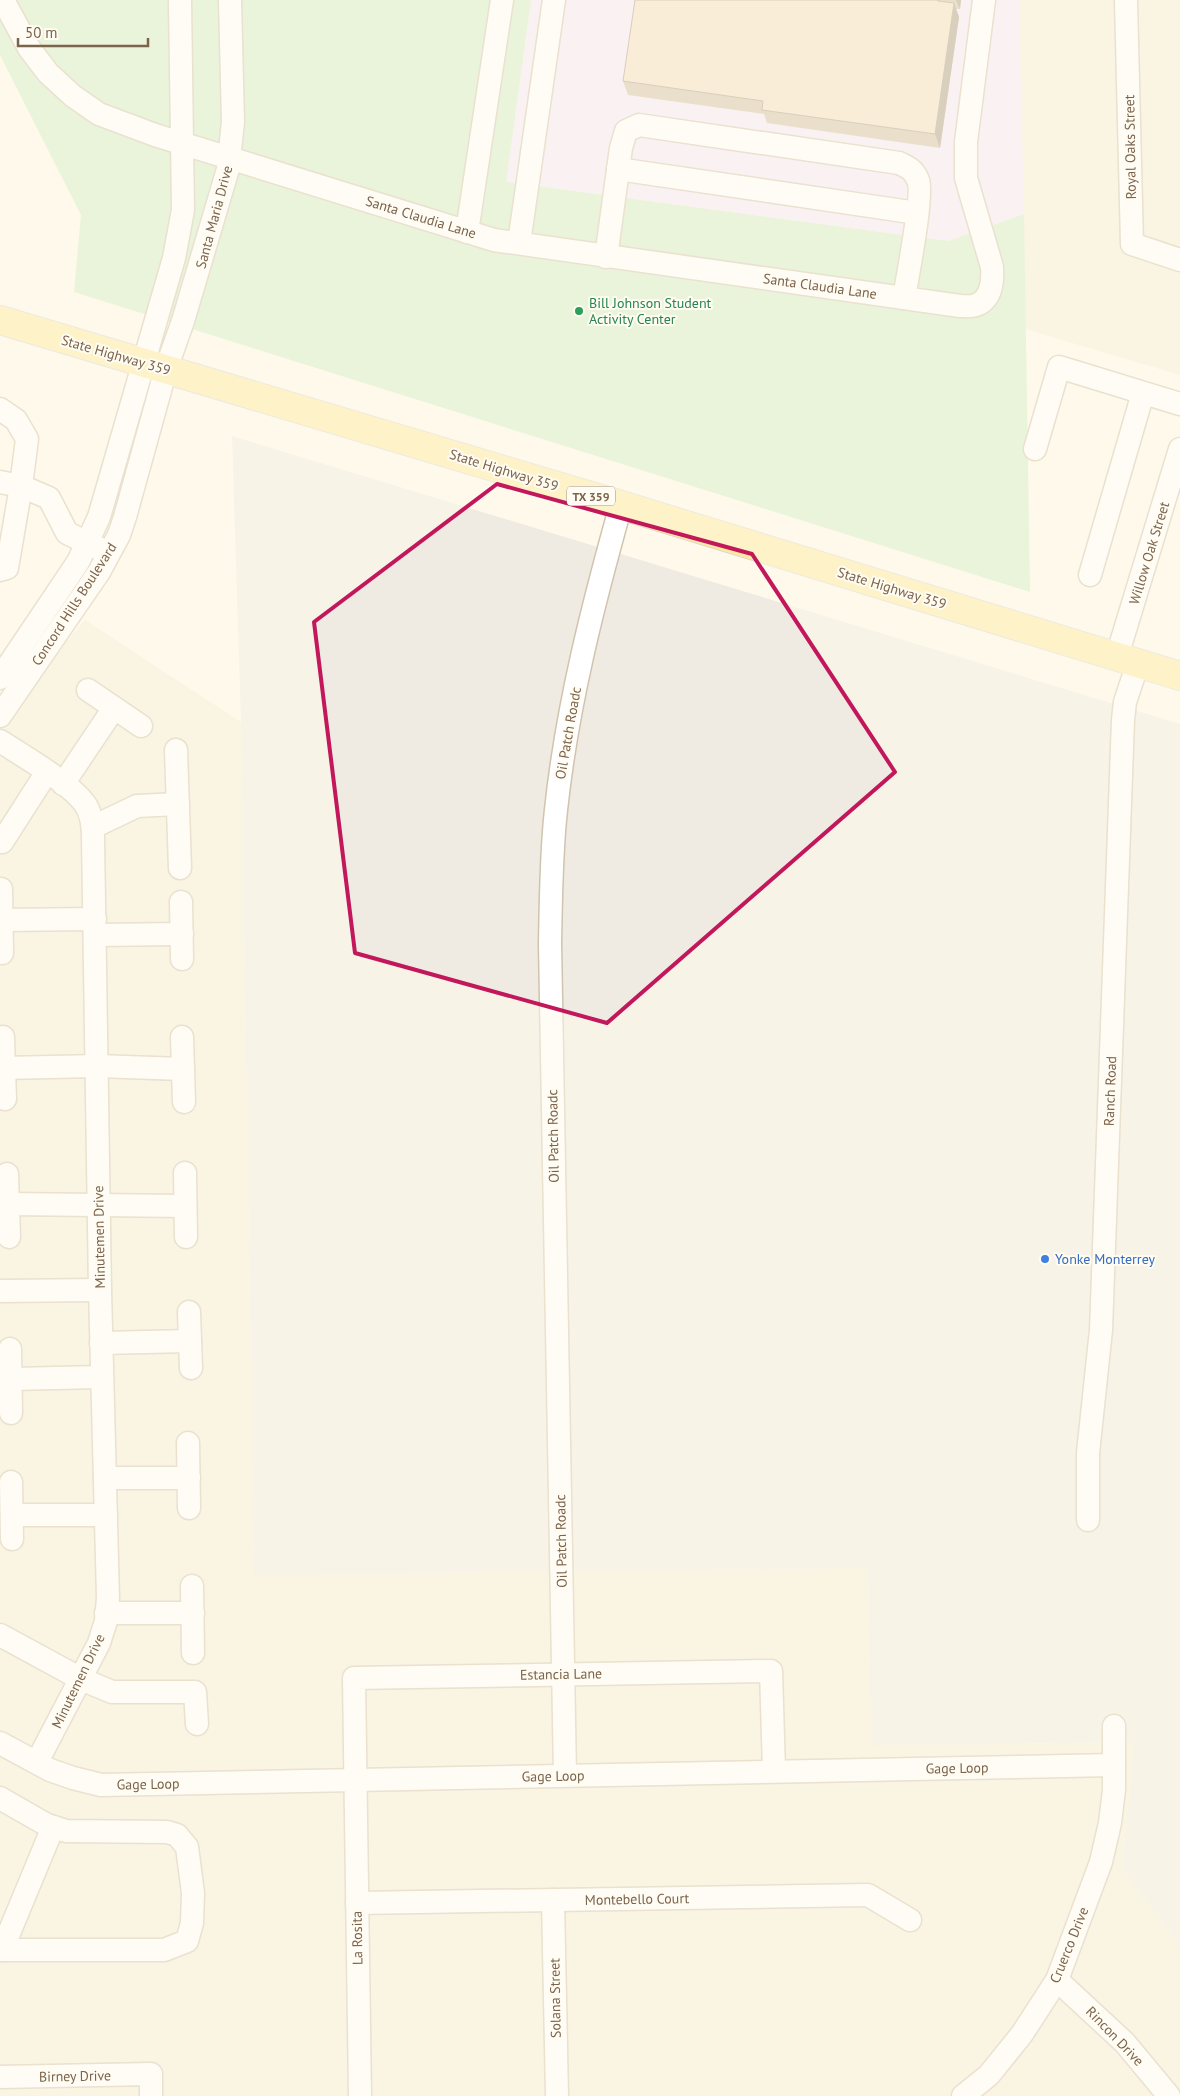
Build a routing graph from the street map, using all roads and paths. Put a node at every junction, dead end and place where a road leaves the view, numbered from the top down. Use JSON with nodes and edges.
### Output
{"nodes":[{"id":1,"x":3,"y":0,"type":"edge"},
{"id":2,"x":180,"y":0,"type":"edge"},
{"id":3,"x":230,"y":0,"type":"edge"},
{"id":4,"x":502,"y":0,"type":"edge"},
{"id":5,"x":554,"y":0,"type":"edge"},
{"id":6,"x":984,"y":0,"type":"edge"},
{"id":7,"x":1126,"y":0,"type":"edge"},
{"id":8,"x":182,"y":143,"type":"junction"},
{"id":9,"x":230,"y":158,"type":"junction"},
{"id":10,"x":618,"y":169,"type":"junction"},
{"id":11,"x":917,"y":213,"type":"junction"},
{"id":12,"x":467,"y":232,"type":"junction"},
{"id":13,"x":519,"y":243,"type":"junction"},
{"id":14,"x":606,"y":257,"type":"junction"},
{"id":15,"x":1180,"y":260,"type":"edge"},
{"id":16,"x":904,"y":298,"type":"junction"},
{"id":17,"x":1,"y":321,"type":"edge"},
{"id":18,"x":155,"y":366,"type":"junction"},
{"id":19,"x":1143,"y":393,"type":"junction"},
{"id":20,"x":1180,"y":404,"type":"edge"},
{"id":21,"x":0,"y":409,"type":"edge"},
{"id":22,"x":1035,"y":449,"type":"dead end"},
{"id":23,"x":1180,"y":449,"type":"edge"},
{"id":24,"x":10,"y":484,"type":"edge"},
{"id":25,"x":620,"y":505,"type":"junction"},
{"id":26,"x":1172,"y":507,"type":"edge"},
{"id":27,"x":88,"y":544,"type":"junction"},
{"id":28,"x":110,"y":553,"type":"junction"},
{"id":29,"x":0,"y":570,"type":"edge"},
{"id":30,"x":1090,"y":575,"type":"dead end"},
{"id":31,"x":1128,"y":660,"type":"junction"},
{"id":32,"x":1180,"y":676,"type":"edge"},
{"id":33,"x":0,"y":678,"type":"edge"},
{"id":34,"x":88,"y":690,"type":"dead end"},
{"id":35,"x":114,"y":708,"type":"junction"},
{"id":36,"x":0,"y":716,"type":"edge"},
{"id":37,"x":140,"y":726,"type":"dead end"},
{"id":38,"x":0,"y":741,"type":"edge"},
{"id":39,"x":176,"y":750,"type":"dead end"},
{"id":40,"x":55,"y":778,"type":"junction"},
{"id":41,"x":178,"y":804,"type":"junction"},
{"id":42,"x":93,"y":827,"type":"junction"},
{"id":43,"x":2,"y":842,"type":"dead end"},
{"id":44,"x":180,"y":868,"type":"dead end"},
{"id":45,"x":1,"y":889,"type":"edge"},
{"id":46,"x":181,"y":902,"type":"dead end"},
{"id":47,"x":1,"y":920,"type":"junction"},
{"id":48,"x":95,"y":927,"type":"junction"},
{"id":49,"x":182,"y":934,"type":"junction"},
{"id":50,"x":2,"y":953,"type":"dead end"},
{"id":51,"x":182,"y":959,"type":"dead end"},
{"id":52,"x":4,"y":1037,"type":"dead end"},
{"id":53,"x":182,"y":1037,"type":"dead end"},
{"id":54,"x":97,"y":1066,"type":"junction"},
{"id":55,"x":4,"y":1068,"type":"junction"},
{"id":56,"x":183,"y":1069,"type":"junction"},
{"id":57,"x":5,"y":1099,"type":"dead end"},
{"id":58,"x":184,"y":1102,"type":"dead end"},
{"id":59,"x":185,"y":1173,"type":"dead end"},
{"id":60,"x":7,"y":1174,"type":"dead end"},
{"id":61,"x":8,"y":1204,"type":"junction"},
{"id":62,"x":99,"y":1206,"type":"junction"},
{"id":63,"x":185,"y":1206,"type":"junction"},
{"id":64,"x":9,"y":1237,"type":"dead end"},
{"id":65,"x":186,"y":1238,"type":"dead end"},
{"id":66,"x":100,"y":1290,"type":"junction"},
{"id":67,"x":0,"y":1291,"type":"edge"},
{"id":68,"x":189,"y":1312,"type":"dead end"},
{"id":69,"x":190,"y":1341,"type":"junction"},
{"id":70,"x":101,"y":1343,"type":"junction"},
{"id":71,"x":10,"y":1349,"type":"dead end"},
{"id":72,"x":191,"y":1368,"type":"dead end"},
{"id":73,"x":102,"y":1376,"type":"junction"},
{"id":74,"x":11,"y":1379,"type":"junction"},
{"id":75,"x":11,"y":1413,"type":"dead end"},
{"id":76,"x":188,"y":1443,"type":"dead end"},
{"id":77,"x":105,"y":1478,"type":"junction"},
{"id":78,"x":189,"y":1478,"type":"junction"},
{"id":79,"x":11,"y":1482,"type":"dead end"},
{"id":80,"x":189,"y":1508,"type":"dead end"},
{"id":81,"x":12,"y":1515,"type":"junction"},
{"id":82,"x":106,"y":1515,"type":"junction"},
{"id":83,"x":1088,"y":1520,"type":"dead end"},
{"id":84,"x":12,"y":1539,"type":"dead end"},
{"id":85,"x":192,"y":1586,"type":"dead end"},
{"id":86,"x":106,"y":1613,"type":"junction"},
{"id":87,"x":193,"y":1613,"type":"junction"},
{"id":88,"x":0,"y":1635,"type":"edge"},
{"id":89,"x":193,"y":1653,"type":"dead end"},
{"id":90,"x":563,"y":1674,"type":"junction"},
{"id":91,"x":81,"y":1679,"type":"junction"},
{"id":92,"x":197,"y":1724,"type":"dead end"},
{"id":93,"x":1114,"y":1726,"type":"dead end"},
{"id":94,"x":0,"y":1743,"type":"edge"},
{"id":95,"x":37,"y":1762,"type":"junction"},
{"id":96,"x":1114,"y":1764,"type":"junction"},
{"id":97,"x":774,"y":1771,"type":"junction"},
{"id":98,"x":565,"y":1775,"type":"junction"},
{"id":99,"x":354,"y":1780,"type":"junction"},
{"id":100,"x":0,"y":1798,"type":"edge"},
{"id":101,"x":53,"y":1827,"type":"junction"},
{"id":102,"x":553,"y":1900,"type":"junction"},
{"id":103,"x":357,"y":1903,"type":"junction"},
{"id":104,"x":910,"y":1920,"type":"dead end"},
{"id":105,"x":1,"y":1950,"type":"edge"},
{"id":106,"x":1057,"y":1980,"type":"junction"},
{"id":107,"x":0,"y":2077,"type":"edge"},
{"id":108,"x":151,"y":2085,"type":"edge"},
{"id":109,"x":360,"y":2096,"type":"edge"},
{"id":110,"x":557,"y":2096,"type":"edge"},
{"id":111,"x":963,"y":2096,"type":"edge"},
{"id":112,"x":1170,"y":2096,"type":"edge"}],
"edges":[{"from":1,"to":8,"type":"street","name":"Santa Claudia Lane"},
{"from":2,"to":8,"type":"street","name":"Santa Maria Drive"},
{"from":3,"to":9,"type":"street","name":"Santa Maria Drive"},
{"from":4,"to":12,"type":"street"},
{"from":5,"to":13,"type":"street"},
{"from":6,"to":16,"type":"street","name":"Santa Claudia Lane"},
{"from":7,"to":15,"type":"street","name":"Royal Oaks Street"},
{"from":8,"to":9,"type":"street","name":"Santa Claudia Lane"},
{"from":8,"to":18,"type":"street","name":"Santa Maria Drive"},
{"from":9,"to":12,"type":"street","name":"Santa Claudia Lane"},
{"from":9,"to":18,"type":"street","name":"Santa Maria Drive"},
{"from":10,"to":11,"type":"street"},
{"from":10,"to":11,"type":"street"},
{"from":10,"to":14,"type":"street"},
{"from":11,"to":16,"type":"street"},
{"from":12,"to":13,"type":"street","name":"Santa Claudia Lane"},
{"from":13,"to":14,"type":"street","name":"Santa Claudia Lane"},
{"from":14,"to":16,"type":"street","name":"Santa Claudia Lane"},
{"from":17,"to":18,"type":"main road","name":"State Highway 359","number":"TX 359"},
{"from":18,"to":25,"type":"main road","name":"State Highway 359","number":"TX 359"},
{"from":18,"to":27,"type":"street","name":"Concord Hills Boulevard"},
{"from":18,"to":28,"type":"street","name":"Concord Hills Boulevard"},
{"from":19,"to":20,"type":"street"},
{"from":19,"to":22,"type":"street"},
{"from":19,"to":30,"type":"street"},
{"from":21,"to":24,"type":"street"},
{"from":23,"to":26,"type":"street","name":"Willow Oak Street"},
{"from":24,"to":27,"type":"street"},
{"from":24,"to":29,"type":"street"},
{"from":25,"to":31,"type":"main road","name":"State Highway 359","number":"TX 359"},
{"from":25,"to":90,"type":"street","name":"Oil Patch Roadc"},
{"from":26,"to":31,"type":"street","name":"Willow Oak Street"},
{"from":27,"to":28,"type":"street"},
{"from":27,"to":33,"type":"street","name":"Concord Hills Boulevard"},
{"from":28,"to":36,"type":"street","name":"Concord Hills Boulevard"},
{"from":31,"to":32,"type":"main road","name":"State Highway 359","number":"TX 359"},
{"from":31,"to":83,"type":"street","name":"Ranch Road"},
{"from":34,"to":35,"type":"street"},
{"from":35,"to":37,"type":"street"},
{"from":35,"to":40,"type":"street"},
{"from":38,"to":40,"type":"street","name":"Minutemen Drive"},
{"from":39,"to":41,"type":"street"},
{"from":40,"to":42,"type":"street","name":"Minutemen Drive"},
{"from":40,"to":43,"type":"street"},
{"from":41,"to":42,"type":"street"},
{"from":41,"to":44,"type":"street"},
{"from":42,"to":48,"type":"street","name":"Minutemen Drive"},
{"from":45,"to":47,"type":"street"},
{"from":46,"to":49,"type":"street"},
{"from":47,"to":48,"type":"street"},
{"from":47,"to":50,"type":"street"},
{"from":48,"to":49,"type":"street"},
{"from":48,"to":54,"type":"street","name":"Minutemen Drive"},
{"from":49,"to":51,"type":"street"},
{"from":52,"to":55,"type":"street"},
{"from":53,"to":56,"type":"street"},
{"from":54,"to":55,"type":"street"},
{"from":54,"to":56,"type":"street"},
{"from":54,"to":62,"type":"street","name":"Minutemen Drive"},
{"from":55,"to":57,"type":"street"},
{"from":56,"to":58,"type":"street"},
{"from":59,"to":63,"type":"street"},
{"from":60,"to":61,"type":"street"},
{"from":61,"to":62,"type":"street"},
{"from":61,"to":64,"type":"street"},
{"from":62,"to":63,"type":"street"},
{"from":62,"to":66,"type":"street","name":"Minutemen Drive"},
{"from":63,"to":65,"type":"street"},
{"from":66,"to":67,"type":"street"},
{"from":66,"to":70,"type":"street","name":"Minutemen Drive"},
{"from":68,"to":69,"type":"street"},
{"from":69,"to":70,"type":"street"},
{"from":69,"to":72,"type":"street"},
{"from":70,"to":73,"type":"street","name":"Minutemen Drive"},
{"from":71,"to":74,"type":"street"},
{"from":73,"to":74,"type":"street"},
{"from":73,"to":77,"type":"street","name":"Minutemen Drive"},
{"from":74,"to":75,"type":"street"},
{"from":76,"to":78,"type":"street"},
{"from":77,"to":78,"type":"street"},
{"from":77,"to":82,"type":"street","name":"Minutemen Drive"},
{"from":78,"to":80,"type":"street"},
{"from":79,"to":81,"type":"street"},
{"from":81,"to":82,"type":"street"},
{"from":81,"to":84,"type":"street"},
{"from":82,"to":86,"type":"street","name":"Minutemen Drive"},
{"from":85,"to":87,"type":"street"},
{"from":86,"to":87,"type":"street"},
{"from":86,"to":91,"type":"street","name":"Minutemen Drive"},
{"from":87,"to":89,"type":"street"},
{"from":88,"to":91,"type":"street"},
{"from":90,"to":97,"type":"street","name":"Estancia Lane"},
{"from":90,"to":98,"type":"street","name":"Oil Patch Roadc"},
{"from":90,"to":99,"type":"street","name":"Estancia Lane"},
{"from":91,"to":92,"type":"street"},
{"from":91,"to":95,"type":"street","name":"Minutemen Drive"},
{"from":93,"to":96,"type":"street","name":"Cruerco Drive"},
{"from":94,"to":95,"type":"street","name":"Gage Loop"},
{"from":95,"to":99,"type":"street","name":"Gage Loop"},
{"from":96,"to":97,"type":"street","name":"Gage Loop"},
{"from":96,"to":106,"type":"street","name":"Cruerco Drive"},
{"from":97,"to":98,"type":"street","name":"Gage Loop"},
{"from":98,"to":99,"type":"street","name":"Gage Loop"},
{"from":99,"to":103,"type":"street","name":"La Rosita"},
{"from":100,"to":101,"type":"street"},
{"from":101,"to":105,"type":"street"},
{"from":101,"to":105,"type":"street"},
{"from":102,"to":103,"type":"street","name":"Montebello Court"},
{"from":102,"to":104,"type":"street","name":"Montebello Court"},
{"from":102,"to":110,"type":"street","name":"Solana Street"},
{"from":103,"to":109,"type":"street","name":"La Rosita"},
{"from":106,"to":111,"type":"street","name":"Cruerco Drive"},
{"from":106,"to":112,"type":"street","name":"Rincon Drive"},
{"from":107,"to":108,"type":"street","name":"Birney Drive"}]}
